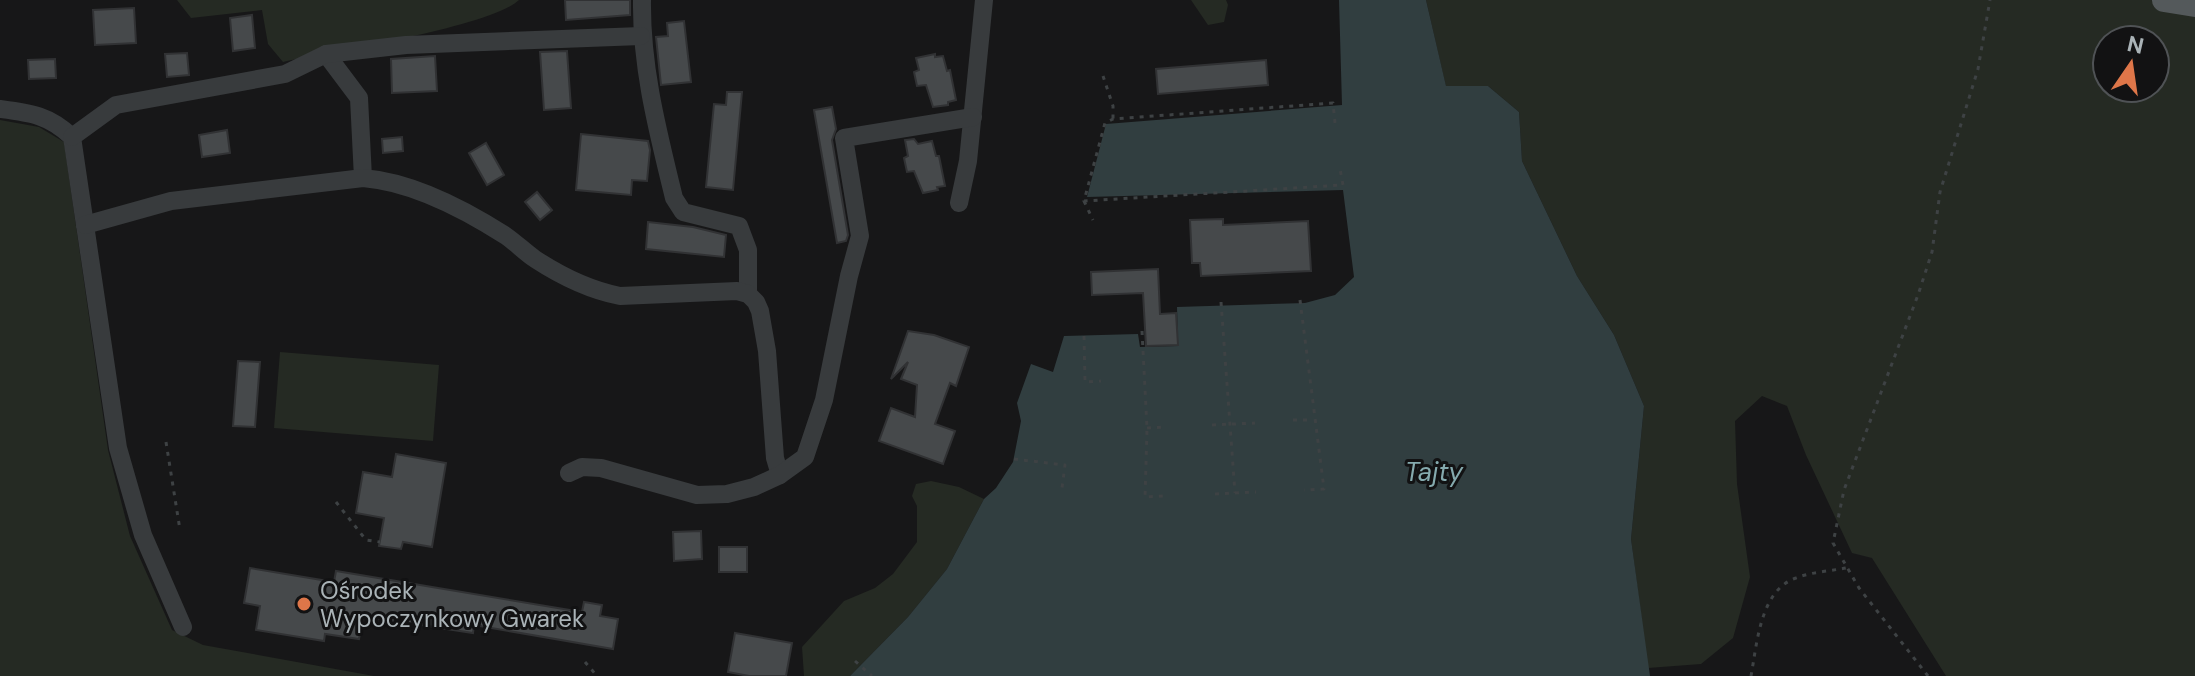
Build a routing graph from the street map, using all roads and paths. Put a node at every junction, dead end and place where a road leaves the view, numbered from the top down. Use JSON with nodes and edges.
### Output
{"nodes":[{"id":1,"x":642,"y":0,"type":"edge"},
{"id":2,"x":984,"y":0,"type":"edge"},
{"id":3,"x":1990,"y":0,"type":"edge"},
{"id":4,"x":2164,"y":0,"type":"edge"},
{"id":5,"x":2195,"y":5,"type":"edge"},
{"id":6,"x":641,"y":36,"type":"junction"},
{"id":7,"x":326,"y":54,"type":"junction"},
{"id":8,"x":1103,"y":76,"type":"dead end"},
{"id":9,"x":0,"y":109,"type":"edge"},
{"id":10,"x":973,"y":117,"type":"junction"},
{"id":11,"x":1113,"y":119,"type":"junction"},
{"id":12,"x":1335,"y":123,"type":"dead end"},
{"id":13,"x":72,"y":137,"type":"junction"},
{"id":14,"x":1340,"y":169,"type":"dead end"},
{"id":15,"x":363,"y":178,"type":"junction"},
{"id":16,"x":1084,"y":201,"type":"junction"},
{"id":17,"x":959,"y":203,"type":"dead end"},
{"id":18,"x":1093,"y":220,"type":"dead end"},
{"id":19,"x":85,"y":225,"type":"junction"},
{"id":20,"x":748,"y":294,"type":"junction"},
{"id":21,"x":1300,"y":300,"type":"dead end"},
{"id":22,"x":1221,"y":302,"type":"dead end"},
{"id":23,"x":1142,"y":331,"type":"dead end"},
{"id":24,"x":1084,"y":336,"type":"dead end"},
{"id":25,"x":1101,"y":381,"type":"dead end"},
{"id":26,"x":1293,"y":420,"type":"dead end"},
{"id":27,"x":1315,"y":420,"type":"junction"},
{"id":28,"x":1255,"y":423,"type":"dead end"},
{"id":29,"x":1231,"y":424,"type":"junction"},
{"id":30,"x":1212,"y":425,"type":"dead end"},
{"id":31,"x":1166,"y":427,"type":"dead end"},
{"id":32,"x":1147,"y":428,"type":"junction"},
{"id":33,"x":166,"y":442,"type":"dead end"},
{"id":34,"x":1014,"y":459,"type":"dead end"},
{"id":35,"x":569,"y":473,"type":"dead end"},
{"id":36,"x":780,"y":475,"type":"junction"},
{"id":37,"x":1062,"y":488,"type":"dead end"},
{"id":38,"x":1304,"y":490,"type":"dead end"},
{"id":39,"x":1256,"y":492,"type":"dead end"},
{"id":40,"x":1235,"y":493,"type":"junction"},
{"id":41,"x":1215,"y":494,"type":"dead end"},
{"id":42,"x":1165,"y":496,"type":"dead end"},
{"id":43,"x":336,"y":502,"type":"dead end"},
{"id":44,"x":180,"y":530,"type":"dead end"},
{"id":45,"x":380,"y":542,"type":"dead end"},
{"id":46,"x":1846,"y":568,"type":"junction"},
{"id":47,"x":183,"y":627,"type":"dead end"},
{"id":48,"x":855,"y":661,"type":"dead end"},
{"id":49,"x":585,"y":662,"type":"dead end"},
{"id":50,"x":597,"y":676,"type":"edge"},
{"id":51,"x":872,"y":676,"type":"edge"},
{"id":52,"x":1751,"y":676,"type":"edge"},
{"id":53,"x":1928,"y":676,"type":"edge"}],
"edges":[{"from":1,"to":6,"type":"street"},
{"from":2,"to":10,"type":"street"},
{"from":3,"to":46,"type":"path"},
{"from":4,"to":5,"type":"main road"},
{"from":6,"to":7,"type":"street"},
{"from":6,"to":20,"type":"street"},
{"from":7,"to":13,"type":"street"},
{"from":7,"to":15,"type":"street"},
{"from":8,"to":11,"type":"path"},
{"from":9,"to":13,"type":"street"},
{"from":10,"to":17,"type":"street"},
{"from":10,"to":36,"type":"street"},
{"from":11,"to":12,"type":"path"},
{"from":11,"to":16,"type":"path"},
{"from":13,"to":19,"type":"street"},
{"from":14,"to":16,"type":"path"},
{"from":15,"to":19,"type":"street"},
{"from":15,"to":20,"type":"street"},
{"from":16,"to":18,"type":"path"},
{"from":19,"to":47,"type":"street"},
{"from":20,"to":36,"type":"street"},
{"from":21,"to":27,"type":"path"},
{"from":22,"to":29,"type":"path"},
{"from":23,"to":32,"type":"path"},
{"from":24,"to":25,"type":"path"},
{"from":26,"to":27,"type":"path"},
{"from":27,"to":38,"type":"path"},
{"from":28,"to":29,"type":"path"},
{"from":29,"to":30,"type":"path"},
{"from":29,"to":40,"type":"path"},
{"from":31,"to":32,"type":"path"},
{"from":32,"to":42,"type":"path"},
{"from":33,"to":44,"type":"path"},
{"from":34,"to":37,"type":"path"},
{"from":35,"to":36,"type":"street"},
{"from":39,"to":40,"type":"path"},
{"from":40,"to":41,"type":"path"},
{"from":43,"to":45,"type":"path"},
{"from":46,"to":52,"type":"path"},
{"from":46,"to":53,"type":"path"},
{"from":48,"to":51,"type":"path"},
{"from":49,"to":50,"type":"path"}]}
